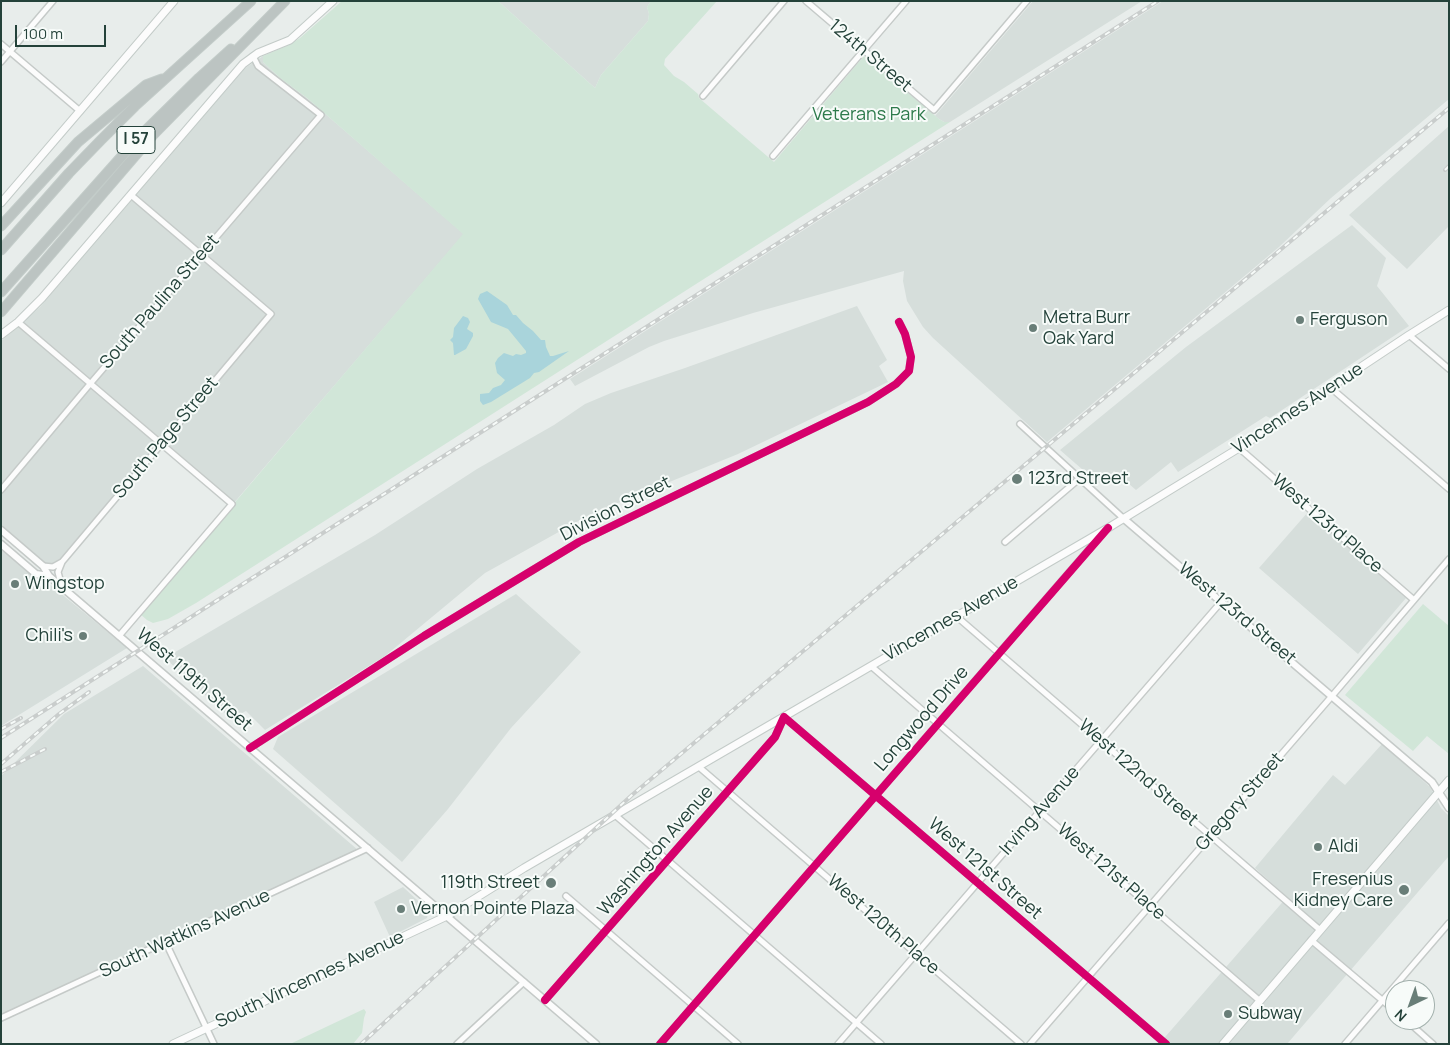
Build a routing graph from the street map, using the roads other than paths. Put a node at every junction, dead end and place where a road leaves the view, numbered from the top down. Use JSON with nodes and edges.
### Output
{"nodes":[{"id":1,"x":53,"y":1,"type":"edge"},
{"id":2,"x":174,"y":1,"type":"edge"},
{"id":3,"x":251,"y":1,"type":"edge"},
{"id":4,"x":285,"y":1,"type":"edge"},
{"id":5,"x":333,"y":1,"type":"edge"},
{"id":6,"x":784,"y":1,"type":"edge"},
{"id":7,"x":806,"y":1,"type":"edge"},
{"id":8,"x":906,"y":1,"type":"edge"},
{"id":9,"x":1027,"y":1,"type":"edge"},
{"id":10,"x":1,"y":44,"type":"edge"},
{"id":11,"x":864,"y":50,"type":"junction"},
{"id":12,"x":10,"y":51,"type":"junction"},
{"id":13,"x":253,"y":56,"type":"junction"},
{"id":14,"x":1,"y":62,"type":"edge"},
{"id":15,"x":167,"y":77,"type":"junction"},
{"id":16,"x":703,"y":96,"type":"dead end"},
{"id":17,"x":80,"y":111,"type":"junction"},
{"id":18,"x":773,"y":156,"type":"dead end"},
{"id":19,"x":131,"y":195,"type":"junction"},
{"id":20,"x":1,"y":203,"type":"edge"},
{"id":21,"x":1,"y":226,"type":"edge"},
{"id":22,"x":1,"y":250,"type":"edge"},
{"id":23,"x":201,"y":254,"type":"junction"},
{"id":24,"x":1,"y":292,"type":"edge"},
{"id":25,"x":1449,"y":310,"type":"edge"},
{"id":26,"x":1,"y":312,"type":"edge"},
{"id":27,"x":18,"y":322,"type":"junction"},
{"id":28,"x":899,"y":322,"type":"dead end"},
{"id":29,"x":1,"y":335,"type":"edge"},
{"id":30,"x":1409,"y":335,"type":"junction"},
{"id":31,"x":1449,"y":369,"type":"edge"},
{"id":32,"x":90,"y":384,"type":"junction"},
{"id":33,"x":1330,"y":388,"type":"junction"},
{"id":34,"x":1020,"y":424,"type":"dead end"},
{"id":35,"x":160,"y":444,"type":"junction"},
{"id":36,"x":1239,"y":448,"type":"junction"},
{"id":37,"x":1079,"y":479,"type":"junction"},
{"id":38,"x":1449,"y":489,"type":"edge"},
{"id":39,"x":1,"y":490,"type":"edge"},
{"id":40,"x":1123,"y":518,"type":"junction"},
{"id":41,"x":1108,"y":528,"type":"junction"},
{"id":42,"x":1,"y":530,"type":"edge"},
{"id":43,"x":1005,"y":542,"type":"dead end"},
{"id":44,"x":1,"y":544,"type":"edge"},
{"id":45,"x":1449,"y":559,"type":"edge"},
{"id":46,"x":62,"y":562,"type":"junction"},
{"id":47,"x":1444,"y":565,"type":"junction"},
{"id":48,"x":43,"y":566,"type":"junction"},
{"id":49,"x":1449,"y":569,"type":"edge"},
{"id":50,"x":49,"y":576,"type":"junction"},
{"id":51,"x":62,"y":587,"type":"junction"},
{"id":52,"x":1414,"y":600,"type":"junction"},
{"id":53,"x":1222,"y":601,"type":"junction"},
{"id":54,"x":956,"y":616,"type":"junction"},
{"id":55,"x":119,"y":636,"type":"junction"},
{"id":56,"x":999,"y":653,"type":"junction"},
{"id":57,"x":871,"y":666,"type":"junction"},
{"id":58,"x":1332,"y":696,"type":"junction"},
{"id":59,"x":784,"y":717,"type":"junction"},
{"id":60,"x":938,"y":724,"type":"junction"},
{"id":61,"x":1100,"y":741,"type":"junction"},
{"id":62,"x":250,"y":748,"type":"junction"},
{"id":63,"x":699,"y":767,"type":"junction"},
{"id":64,"x":1449,"y":780,"type":"edge"},
{"id":65,"x":728,"y":791,"type":"junction"},
{"id":66,"x":1438,"y":792,"type":"junction"},
{"id":67,"x":876,"y":795,"type":"junction"},
{"id":68,"x":1449,"y":808,"type":"edge"},
{"id":69,"x":1040,"y":811,"type":"junction"},
{"id":70,"x":615,"y":815,"type":"junction"},
{"id":71,"x":1211,"y":836,"type":"junction"},
{"id":72,"x":368,"y":848,"type":"junction"},
{"id":73,"x":668,"y":860,"type":"junction"},
{"id":74,"x":814,"y":866,"type":"junction"},
{"id":75,"x":978,"y":882,"type":"junction"},
{"id":76,"x":566,"y":896,"type":"dead end"},
{"id":77,"x":1150,"y":906,"type":"junction"},
{"id":78,"x":447,"y":916,"type":"junction"},
{"id":79,"x":1449,"y":923,"type":"edge"},
{"id":80,"x":1320,"y":930,"type":"junction"},
{"id":81,"x":606,"y":931,"type":"junction"},
{"id":82,"x":755,"y":935,"type":"junction"},
{"id":83,"x":1311,"y":940,"type":"junction"},
{"id":84,"x":166,"y":943,"type":"junction"},
{"id":85,"x":916,"y":954,"type":"junction"},
{"id":86,"x":1088,"y":977,"type":"junction"},
{"id":87,"x":524,"y":982,"type":"junction"},
{"id":88,"x":545,"y":1000,"type":"junction"},
{"id":89,"x":1383,"y":1000,"type":"junction"},
{"id":90,"x":1260,"y":1001,"type":"junction"},
{"id":91,"x":693,"y":1006,"type":"junction"},
{"id":92,"x":1,"y":1018,"type":"edge"},
{"id":93,"x":856,"y":1023,"type":"junction"},
{"id":94,"x":206,"y":1028,"type":"junction"},
{"id":95,"x":1417,"y":1030,"type":"edge"},
{"id":96,"x":173,"y":1044,"type":"edge"},
{"id":97,"x":214,"y":1044,"type":"edge"},
{"id":98,"x":457,"y":1044,"type":"edge"},
{"id":99,"x":596,"y":1044,"type":"edge"},
{"id":100,"x":660,"y":1044,"type":"edge"},
{"id":101,"x":738,"y":1044,"type":"edge"},
{"id":102,"x":838,"y":1044,"type":"edge"},
{"id":103,"x":881,"y":1044,"type":"edge"},
{"id":104,"x":1021,"y":1044,"type":"edge"},
{"id":105,"x":1030,"y":1044,"type":"edge"},
{"id":106,"x":1166,"y":1044,"type":"edge"},
{"id":107,"x":1223,"y":1044,"type":"edge"},
{"id":108,"x":1345,"y":1044,"type":"edge"},
{"id":109,"x":1433,"y":1044,"type":"edge"}],
"edges":[{"from":1,"to":12,"type":"street"},
{"from":2,"to":17,"type":"main road"},
{"from":3,"to":15,"type":"highway","number":"I 57"},
{"from":4,"to":24,"type":"highway","number":"I 57"},
{"from":4,"to":26,"type":"highway"},
{"from":5,"to":13,"type":"main road"},
{"from":6,"to":16,"type":"street"},
{"from":7,"to":11,"type":"street","name":"124th Street"},
{"from":8,"to":11,"type":"street"},
{"from":9,"to":11,"type":"street","name":"124th Street"},
{"from":10,"to":12,"type":"street"},
{"from":11,"to":18,"type":"street"},
{"from":12,"to":14,"type":"street"},
{"from":12,"to":17,"type":"street"},
{"from":13,"to":19,"type":"main road"},
{"from":13,"to":23,"type":"street","name":"South Paulina Street"},
{"from":15,"to":21,"type":"highway"},
{"from":15,"to":22,"type":"highway","number":"I 57"},
{"from":17,"to":20,"type":"main road"},
{"from":19,"to":23,"type":"street"},
{"from":19,"to":27,"type":"main road"},
{"from":23,"to":32,"type":"street","name":"South Paulina Street"},
{"from":23,"to":35,"type":"street","name":"South Page Street"},
{"from":25,"to":30,"type":"main road","name":"Vincennes Avenue"},
{"from":27,"to":29,"type":"main road"},
{"from":27,"to":32,"type":"street"},
{"from":28,"to":62,"type":"street","name":"Division Street"},
{"from":30,"to":31,"type":"street"},
{"from":30,"to":33,"type":"main road","name":"Vincennes Avenue"},
{"from":32,"to":35,"type":"street"},
{"from":32,"to":39,"type":"street","name":"South Paulina Street"},
{"from":33,"to":36,"type":"main road","name":"Vincennes Avenue"},
{"from":33,"to":38,"type":"street"},
{"from":34,"to":37,"type":"street","name":"West 123rd Street"},
{"from":35,"to":46,"type":"street","name":"South Page Street"},
{"from":35,"to":55,"type":"street"},
{"from":36,"to":40,"type":"main road","name":"Vincennes Avenue"},
{"from":36,"to":52,"type":"street","name":"West 123rd Place"},
{"from":37,"to":40,"type":"street","name":"West 123rd Street"},
{"from":37,"to":43,"type":"street"},
{"from":40,"to":41,"type":"main road","name":"Vincennes Avenue"},
{"from":40,"to":53,"type":"street","name":"West 123rd Street"},
{"from":41,"to":54,"type":"main road","name":"Vincennes Avenue"},
{"from":41,"to":56,"type":"street","name":"Longwood Drive"},
{"from":42,"to":48,"type":"street","name":"West 119th Street"},
{"from":44,"to":50,"type":"street","name":"West 119th Street"},
{"from":45,"to":47,"type":"street","name":"Gregory Street"},
{"from":46,"to":48,"type":"street"},
{"from":46,"to":51,"type":"street"},
{"from":47,"to":49,"type":"street"},
{"from":47,"to":52,"type":"street","name":"Gregory Street"},
{"from":48,"to":50,"type":"street","name":"West 119th Street"},
{"from":50,"to":51,"type":"street","name":"West 119th Street"},
{"from":51,"to":55,"type":"street","name":"West 119th Street"},
{"from":52,"to":58,"type":"street","name":"Gregory Street"},
{"from":53,"to":58,"type":"street","name":"West 123rd Street"},
{"from":53,"to":61,"type":"street","name":"Irving Avenue"},
{"from":54,"to":56,"type":"street","name":"West 122nd Street"},
{"from":54,"to":57,"type":"main road","name":"Vincennes Avenue"},
{"from":55,"to":62,"type":"street","name":"West 119th Street"},
{"from":56,"to":60,"type":"street","name":"Longwood Drive"},
{"from":56,"to":61,"type":"street","name":"West 122nd Street"},
{"from":57,"to":59,"type":"main road","name":"Vincennes Avenue"},
{"from":57,"to":60,"type":"street","name":"West 121st Place"},
{"from":58,"to":66,"type":"street","name":"West 123rd Street"},
{"from":58,"to":71,"type":"street","name":"Gregory Street"},
{"from":59,"to":63,"type":"main road","name":"Vincennes Avenue"},
{"from":59,"to":65,"type":"street","name":"Washington Avenue"},
{"from":59,"to":67,"type":"street","name":"West 121st Street"},
{"from":60,"to":67,"type":"street","name":"Longwood Drive"},
{"from":60,"to":69,"type":"street","name":"West 121st Place"},
{"from":61,"to":69,"type":"street","name":"Irving Avenue"},
{"from":61,"to":71,"type":"street","name":"West 122nd Street"},
{"from":62,"to":72,"type":"street","name":"West 119th Street"},
{"from":63,"to":65,"type":"street","name":"West 120th Place"},
{"from":63,"to":70,"type":"main road","name":"Vincennes Avenue"},
{"from":64,"to":66,"type":"main road"},
{"from":65,"to":73,"type":"street","name":"Washington Avenue"},
{"from":65,"to":74,"type":"street","name":"West 120th Place"},
{"from":66,"to":68,"type":"street","name":"West 123rd Street"},
{"from":66,"to":80,"type":"main road"},
{"from":67,"to":74,"type":"street","name":"Longwood Drive"},
{"from":67,"to":75,"type":"street","name":"West 121st Street"},
{"from":69,"to":75,"type":"street","name":"Irving Avenue"},
{"from":69,"to":77,"type":"street","name":"West 121st Place"},
{"from":70,"to":73,"type":"street"},
{"from":70,"to":78,"type":"main road","name":"Vincennes Avenue"},
{"from":71,"to":77,"type":"street","name":"Gregory Street"},
{"from":71,"to":80,"type":"street","name":"West 122nd Street"},
{"from":72,"to":78,"type":"street","name":"West 119th Street"},
{"from":72,"to":84,"type":"street","name":"South Watkins Avenue"},
{"from":73,"to":81,"type":"street","name":"Washington Avenue"},
{"from":73,"to":82,"type":"street"},
{"from":74,"to":82,"type":"street","name":"Longwood Drive"},
{"from":74,"to":85,"type":"street","name":"West 120th Place"},
{"from":75,"to":85,"type":"street","name":"Irving Avenue"},
{"from":75,"to":86,"type":"street","name":"West 121st Street"},
{"from":76,"to":81,"type":"street"},
{"from":77,"to":86,"type":"street","name":"Gregory Street"},
{"from":77,"to":90,"type":"street","name":"West 121st Place"},
{"from":78,"to":87,"type":"street","name":"West 119th Street"},
{"from":78,"to":94,"type":"main road","name":"South Vincennes Avenue"},
{"from":79,"to":89,"type":"street"},
{"from":80,"to":83,"type":"main road"},
{"from":81,"to":88,"type":"street","name":"Washington Avenue"},
{"from":81,"to":91,"type":"street"},
{"from":82,"to":91,"type":"street","name":"Longwood Drive"},
{"from":82,"to":93,"type":"street"},
{"from":83,"to":89,"type":"street"},
{"from":83,"to":90,"type":"main road"},
{"from":84,"to":92,"type":"street","name":"South Watkins Avenue"},
{"from":84,"to":94,"type":"street"},
{"from":85,"to":93,"type":"street","name":"Irving Avenue"},
{"from":85,"to":104,"type":"street","name":"West 120th Place"},
{"from":86,"to":105,"type":"street","name":"Gregory Street"},
{"from":86,"to":106,"type":"street","name":"West 121st Street"},
{"from":87,"to":88,"type":"street","name":"West 119th Street"},
{"from":87,"to":98,"type":"street"},
{"from":88,"to":99,"type":"street","name":"West 119th Street"},
{"from":89,"to":108,"type":"street"},
{"from":90,"to":107,"type":"main road"},
{"from":91,"to":100,"type":"street","name":"Longwood Drive"},
{"from":91,"to":101,"type":"street"},
{"from":93,"to":102,"type":"street","name":"Irving Avenue"},
{"from":93,"to":103,"type":"street"},
{"from":94,"to":96,"type":"main road","name":"South Vincennes Avenue"},
{"from":94,"to":97,"type":"street"},
{"from":95,"to":109,"type":"street"}]}
